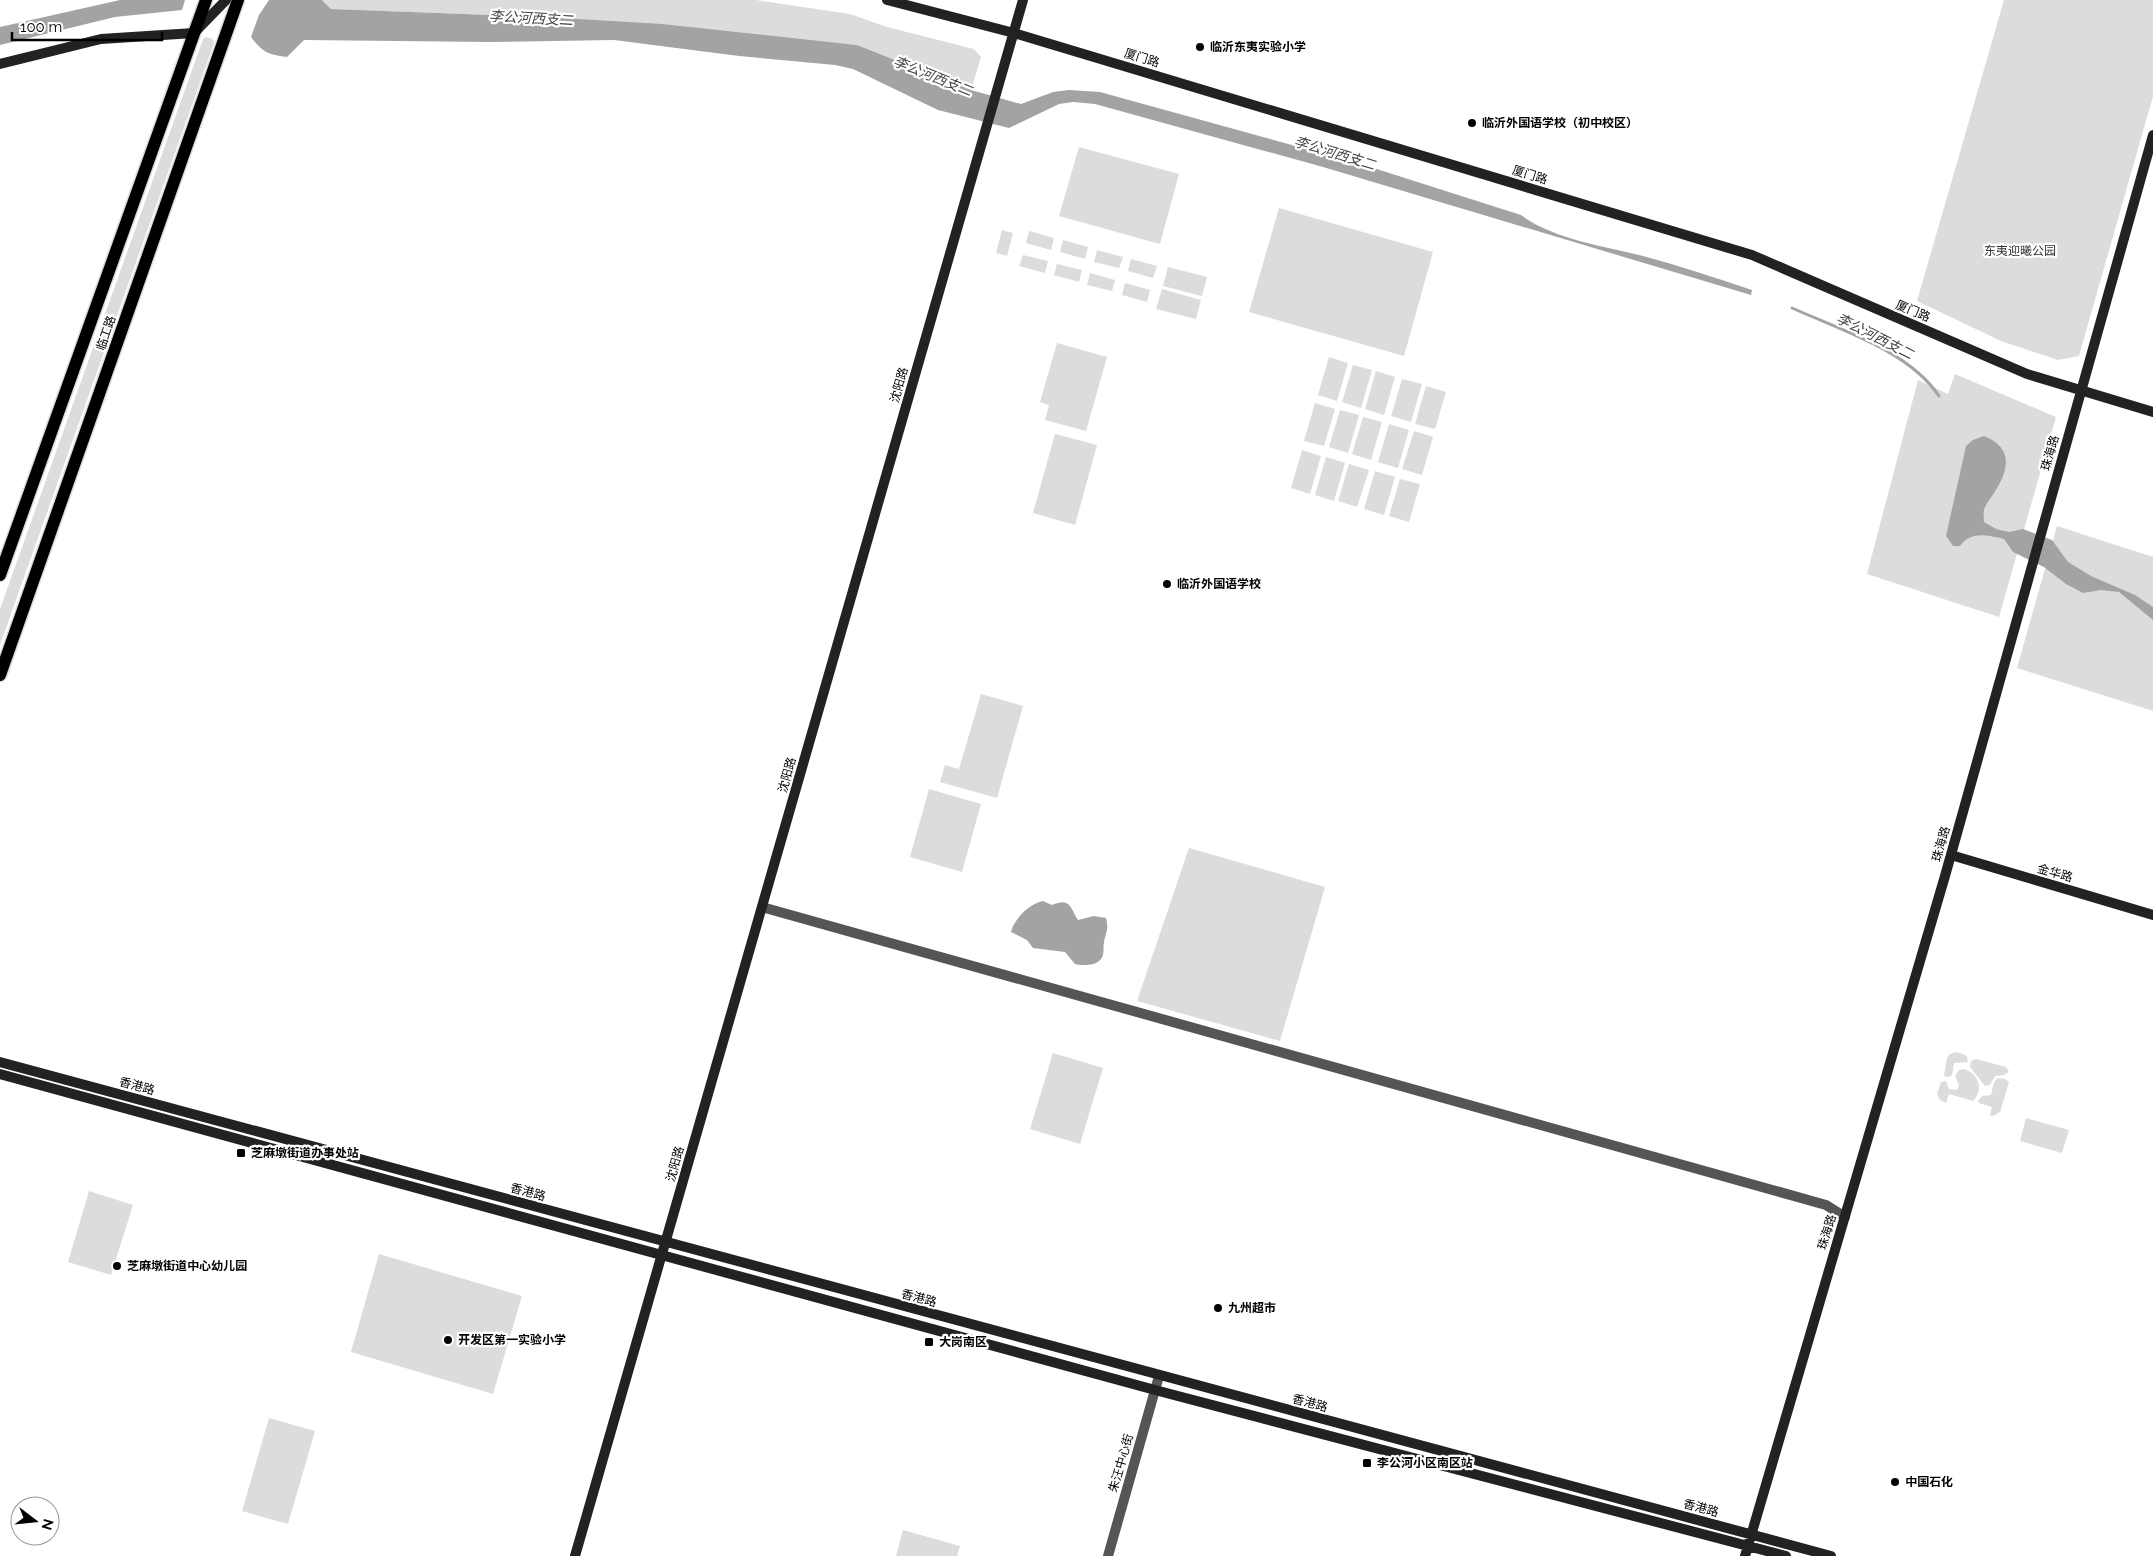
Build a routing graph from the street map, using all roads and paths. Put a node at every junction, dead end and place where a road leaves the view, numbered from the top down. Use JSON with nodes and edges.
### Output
{"nodes":[{"id":1,"x":206,"y":0,"type":"edge"},
{"id":2,"x":226,"y":0,"type":"edge"},
{"id":3,"x":238,"y":0,"type":"edge"},
{"id":4,"x":887,"y":0,"type":"edge"},
{"id":5,"x":1023,"y":0,"type":"edge"},
{"id":6,"x":194,"y":33,"type":"junction"},
{"id":7,"x":1014,"y":33,"type":"junction"},
{"id":8,"x":0,"y":64,"type":"edge"},
{"id":9,"x":2153,"y":136,"type":"edge"},
{"id":10,"x":2081,"y":390,"type":"junction"},
{"id":11,"x":2153,"y":412,"type":"edge"},
{"id":12,"x":0,"y":575,"type":"edge"},
{"id":13,"x":0,"y":675,"type":"edge"},
{"id":14,"x":1951,"y":855,"type":"junction"},
{"id":15,"x":762,"y":907,"type":"junction"},
{"id":16,"x":2153,"y":915,"type":"edge"},
{"id":17,"x":0,"y":1062,"type":"edge"},
{"id":18,"x":0,"y":1074,"type":"edge"},
{"id":19,"x":1845,"y":1217,"type":"junction"},
{"id":20,"x":665,"y":1242,"type":"junction"},
{"id":21,"x":662,"y":1255,"type":"junction"},
{"id":22,"x":1159,"y":1376,"type":"junction"},
{"id":23,"x":1155,"y":1390,"type":"junction"},
{"id":24,"x":1751,"y":1534,"type":"junction"},
{"id":25,"x":1748,"y":1546,"type":"junction"},
{"id":26,"x":575,"y":1556,"type":"edge"},
{"id":27,"x":1108,"y":1556,"type":"edge"},
{"id":28,"x":1745,"y":1556,"type":"edge"},
{"id":29,"x":1786,"y":1556,"type":"edge"},
{"id":30,"x":1831,"y":1556,"type":"edge"}],
"edges":[{"from":1,"to":6,"type":"main road","name":"临工路"},
{"from":2,"to":6,"type":"main road"},
{"from":3,"to":13,"type":"main road","name":"临工路"},
{"from":4,"to":7,"type":"main road","name":"厦门路"},
{"from":5,"to":7,"type":"main road","name":"沈阳路"},
{"from":6,"to":8,"type":"main road"},
{"from":6,"to":12,"type":"main road","name":"临工路"},
{"from":7,"to":10,"type":"main road","name":"厦门路"},
{"from":7,"to":15,"type":"main road","name":"沈阳路"},
{"from":9,"to":10,"type":"main road","name":"珠海路"},
{"from":10,"to":11,"type":"main road","name":"厦门路"},
{"from":10,"to":14,"type":"main road","name":"珠海路"},
{"from":14,"to":16,"type":"main road","name":"金华路"},
{"from":14,"to":19,"type":"main road","name":"珠海路"},
{"from":15,"to":19,"type":"street"},
{"from":15,"to":20,"type":"main road","name":"沈阳路"},
{"from":17,"to":20,"type":"main road","name":"香港路"},
{"from":18,"to":21,"type":"main road","name":"香港路"},
{"from":19,"to":24,"type":"main road","name":"珠海路"},
{"from":20,"to":21,"type":"main road","name":"沈阳路"},
{"from":20,"to":22,"type":"main road","name":"香港路"},
{"from":21,"to":23,"type":"main road","name":"香港路"},
{"from":21,"to":26,"type":"main road","name":"沈阳路"},
{"from":22,"to":23,"type":"street","name":"朱汪中心街"},
{"from":22,"to":24,"type":"main road","name":"香港路"},
{"from":23,"to":25,"type":"main road","name":"香港路"},
{"from":23,"to":27,"type":"street","name":"朱汪中心街"},
{"from":24,"to":25,"type":"main road","name":"珠海路"},
{"from":24,"to":30,"type":"main road","name":"香港路"},
{"from":25,"to":28,"type":"main road","name":"珠海路"},
{"from":25,"to":29,"type":"main road","name":"香港路"}]}
